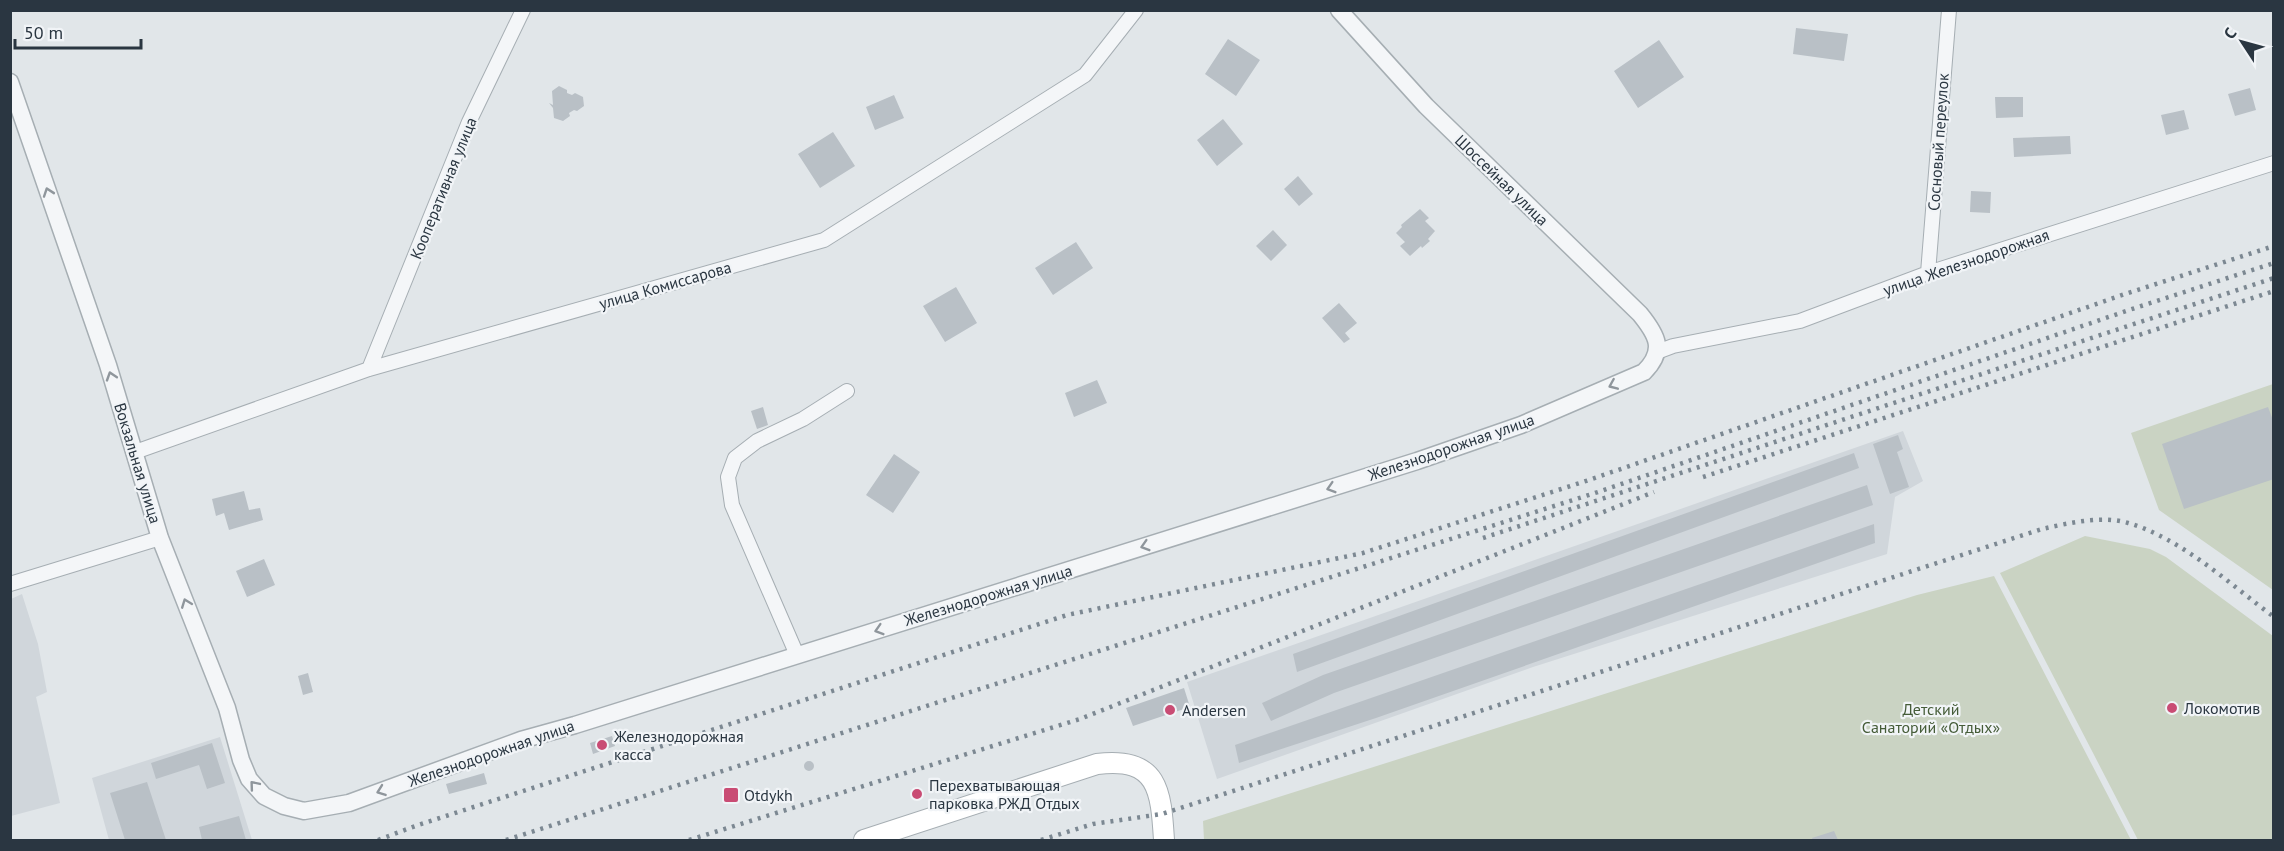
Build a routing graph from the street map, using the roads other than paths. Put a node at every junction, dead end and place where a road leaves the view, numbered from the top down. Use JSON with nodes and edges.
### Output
{"nodes":[{"id":1,"x":523,"y":10,"type":"edge"},
{"id":2,"x":1136,"y":10,"type":"edge"},
{"id":3,"x":1339,"y":10,"type":"edge"},
{"id":4,"x":1948,"y":10,"type":"edge"},
{"id":5,"x":10,"y":82,"type":"edge"},
{"id":6,"x":2274,"y":163,"type":"edge"},
{"id":7,"x":1928,"y":273,"type":"junction"},
{"id":8,"x":1657,"y":352,"type":"junction"},
{"id":9,"x":369,"y":369,"type":"junction"},
{"id":10,"x":847,"y":391,"type":"dead end"},
{"id":11,"x":135,"y":452,"type":"junction"},
{"id":12,"x":160,"y":538,"type":"junction"},
{"id":13,"x":10,"y":584,"type":"edge"},
{"id":14,"x":797,"y":655,"type":"junction"},
{"id":15,"x":304,"y":811,"type":"joint"},
{"id":16,"x":864,"y":840,"type":"edge"},
{"id":17,"x":1164,"y":840,"type":"edge"}],
"edges":[{"from":1,"to":9,"type":"street","name":"Кооперативная улица"},
{"from":2,"to":9,"type":"street","name":"улица Комиссарова"},
{"from":3,"to":8,"type":"street","name":"Шоссейная улица"},
{"from":4,"to":7,"type":"street","name":"Сосновый переулок"},
{"from":11,"to":5,"type":"street","name":"Вокзальная улица","one_way":true},
{"from":6,"to":7,"type":"street","name":"улица Железнодорожная"},
{"from":7,"to":8,"type":"street","name":"улица Железнодорожная"},
{"from":8,"to":14,"type":"street","name":"Железнодорожная улица","one_way":true},
{"from":9,"to":11,"type":"street","name":"улица Комиссарова"},
{"from":10,"to":14,"type":"street"},
{"from":11,"to":12,"type":"street","name":"Вокзальная улица"},
{"from":12,"to":13,"type":"street"},
{"from":15,"to":12,"type":"street","name":"Вокзальная улица","one_way":true},
{"from":14,"to":15,"type":"street","name":"Железнодорожная улица","one_way":true},
{"from":16,"to":17,"type":"main road"}]}
